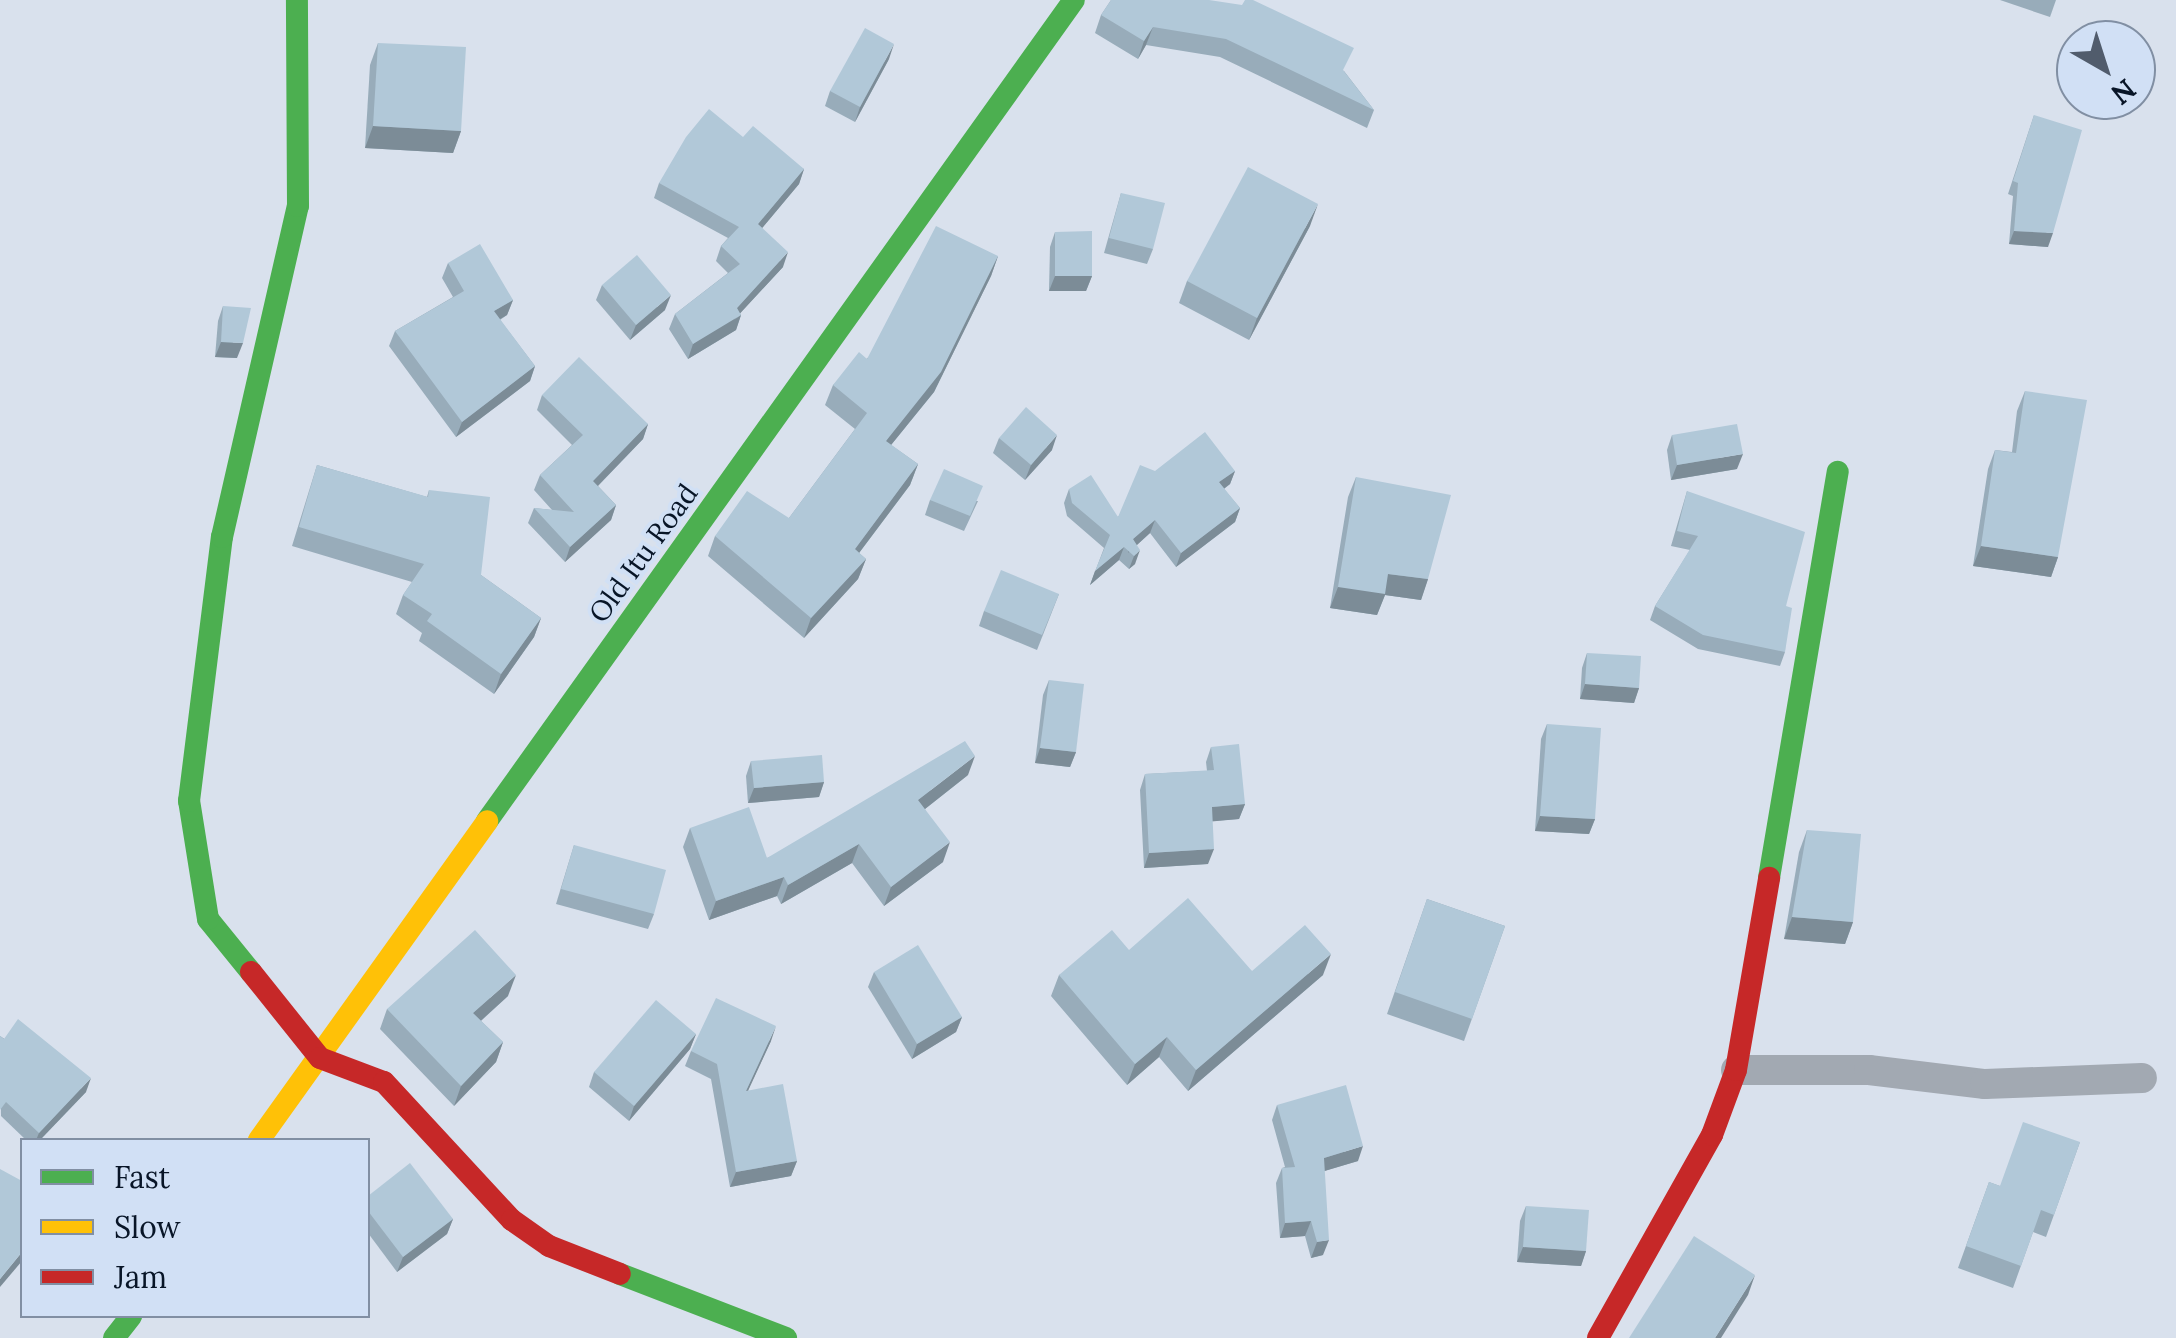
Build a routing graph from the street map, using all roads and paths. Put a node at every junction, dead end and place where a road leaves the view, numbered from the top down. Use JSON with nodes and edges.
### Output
{"nodes":[{"id":1,"x":297,"y":0,"type":"edge"},
{"id":2,"x":1074,"y":0,"type":"edge"},
{"id":3,"x":1838,"y":472,"type":"dead end"},
{"id":4,"x":320,"y":1058,"type":"junction"},
{"id":5,"x":1736,"y":1070,"type":"junction"},
{"id":6,"x":2142,"y":1078,"type":"dead end"},
{"id":7,"x":260,"y":1138,"type":"edge"},
{"id":8,"x":129,"y":1318,"type":"edge"},
{"id":9,"x":114,"y":1338,"type":"edge"},
{"id":10,"x":786,"y":1338,"type":"edge"},
{"id":11,"x":1598,"y":1338,"type":"edge"}],
"edges":[{"from":1,"to":4,"type":"street"},
{"from":2,"to":4,"type":"street","name":"Old Itu Road"},
{"from":3,"to":5,"type":"street"},
{"from":4,"to":7,"type":"street","name":"Old Itu Road"},
{"from":4,"to":10,"type":"street"},
{"from":5,"to":6,"type":"street"},
{"from":5,"to":11,"type":"street"},
{"from":8,"to":9,"type":"street"}]}
